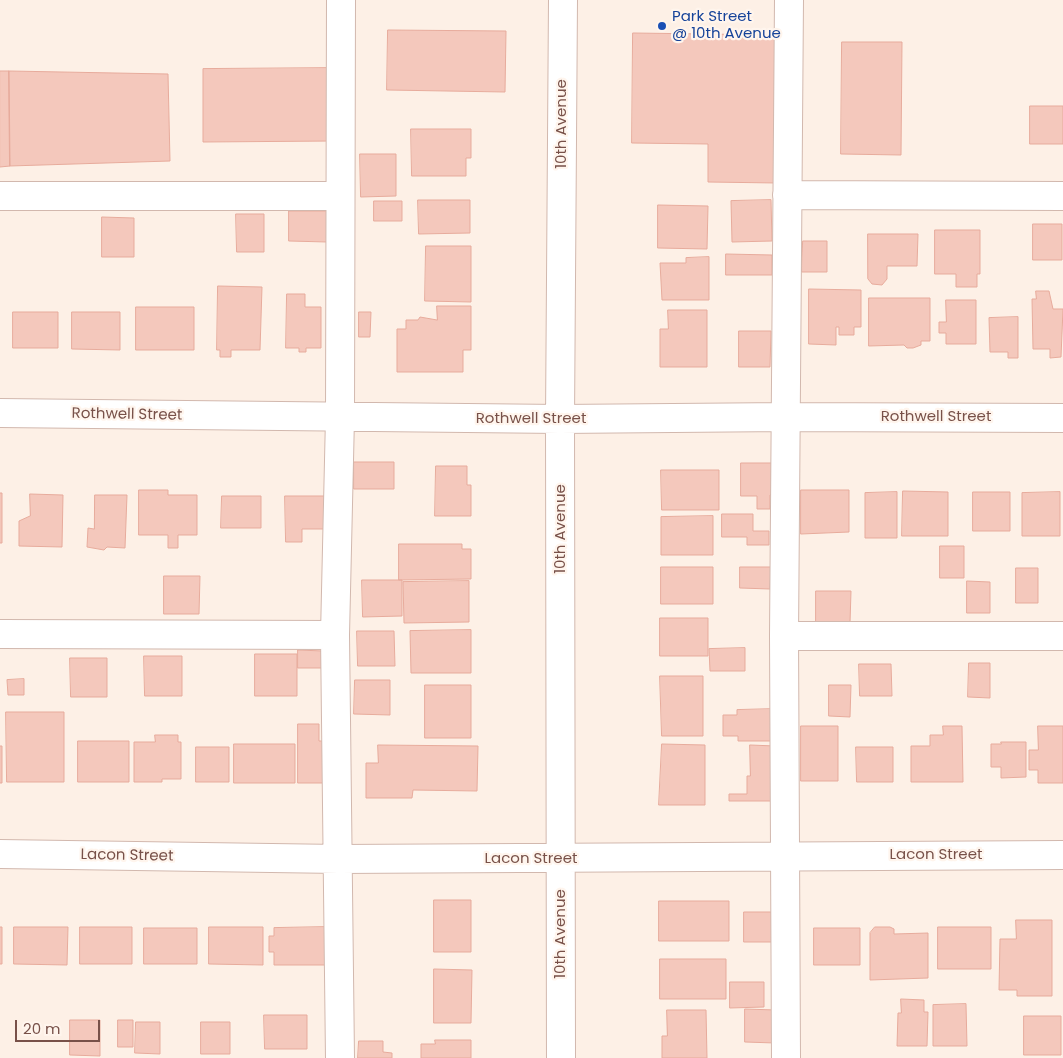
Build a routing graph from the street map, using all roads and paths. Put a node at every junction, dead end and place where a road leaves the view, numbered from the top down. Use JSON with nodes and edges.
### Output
{"nodes":[{"id":1,"x":340,"y":0,"type":"edge"},
{"id":2,"x":563,"y":0,"type":"edge"},
{"id":3,"x":789,"y":0,"type":"edge"},
{"id":4,"x":787,"y":195,"type":"junction"},
{"id":5,"x":0,"y":196,"type":"edge"},
{"id":6,"x":340,"y":196,"type":"junction"},
{"id":7,"x":1063,"y":196,"type":"edge"},
{"id":8,"x":0,"y":413,"type":"edge"},
{"id":9,"x":340,"y":417,"type":"junction"},
{"id":10,"x":786,"y":417,"type":"junction"},
{"id":11,"x":1063,"y":418,"type":"edge"},
{"id":12,"x":560,"y":419,"type":"junction"},
{"id":13,"x":0,"y":634,"type":"edge"},
{"id":14,"x":335,"y":635,"type":"junction"},
{"id":15,"x":784,"y":636,"type":"junction"},
{"id":16,"x":1063,"y":636,"type":"edge"},
{"id":17,"x":0,"y":854,"type":"edge"},
{"id":18,"x":1063,"y":855,"type":"edge"},
{"id":19,"x":785,"y":856,"type":"junction"},
{"id":20,"x":339,"y":859,"type":"junction"},
{"id":21,"x":561,"y":859,"type":"junction"},
{"id":22,"x":340,"y":1058,"type":"edge"},
{"id":23,"x":561,"y":1058,"type":"edge"},
{"id":24,"x":786,"y":1058,"type":"edge"}],
"edges":[{"from":1,"to":6,"type":"street"},
{"from":2,"to":12,"type":"street","name":"10th Avenue"},
{"from":3,"to":4,"type":"street"},
{"from":4,"to":7,"type":"street"},
{"from":4,"to":10,"type":"street"},
{"from":5,"to":6,"type":"street"},
{"from":6,"to":9,"type":"street"},
{"from":8,"to":9,"type":"street","name":"Rothwell Street"},
{"from":9,"to":12,"type":"street","name":"Rothwell Street"},
{"from":9,"to":14,"type":"street"},
{"from":10,"to":11,"type":"street","name":"Rothwell Street"},
{"from":10,"to":12,"type":"street","name":"Rothwell Street"},
{"from":10,"to":15,"type":"street"},
{"from":12,"to":21,"type":"street","name":"10th Avenue"},
{"from":13,"to":14,"type":"street"},
{"from":14,"to":20,"type":"street"},
{"from":15,"to":16,"type":"street"},
{"from":15,"to":19,"type":"street"},
{"from":17,"to":20,"type":"street","name":"Lacon Street"},
{"from":18,"to":19,"type":"street","name":"Lacon Street"},
{"from":19,"to":21,"type":"street","name":"Lacon Street"},
{"from":19,"to":24,"type":"street"},
{"from":20,"to":21,"type":"street","name":"Lacon Street"},
{"from":20,"to":22,"type":"street"},
{"from":21,"to":23,"type":"street","name":"10th Avenue"}]}
